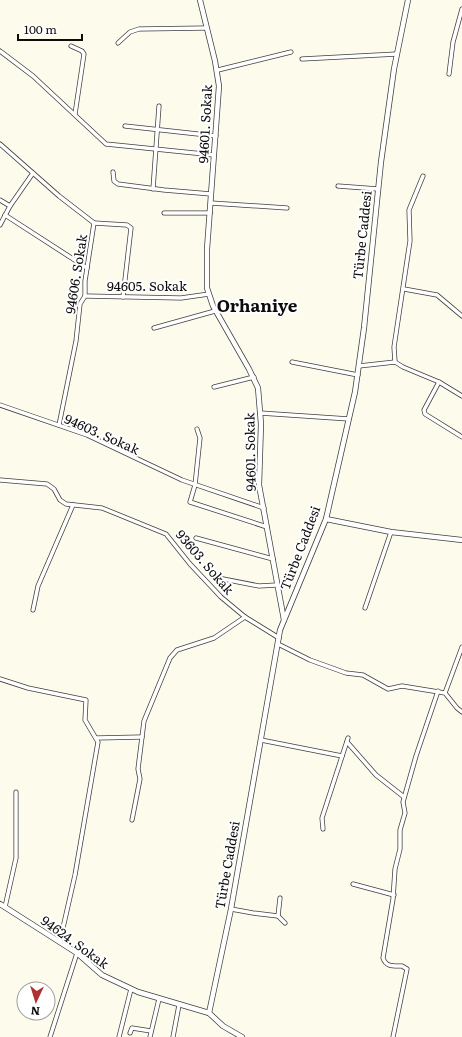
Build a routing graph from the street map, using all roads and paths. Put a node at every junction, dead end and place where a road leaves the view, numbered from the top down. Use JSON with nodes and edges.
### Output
{"nodes":[{"id":1,"x":200,"y":0,"type":"edge"},
{"id":2,"x":408,"y":0,"type":"edge"},
{"id":3,"x":462,"y":9,"type":"edge"},
{"id":4,"x":207,"y":28,"type":"junction"},
{"id":5,"x":118,"y":43,"type":"dead end"},
{"id":6,"x":71,"y":46,"type":"dead end"},
{"id":7,"x":0,"y":51,"type":"edge"},
{"id":8,"x":290,"y":52,"type":"dead end"},
{"id":9,"x":397,"y":54,"type":"junction"},
{"id":10,"x":302,"y":59,"type":"dead end"},
{"id":11,"x":218,"y":70,"type":"junction"},
{"id":12,"x":449,"y":74,"type":"dead end"},
{"id":13,"x":159,"y":106,"type":"dead end"},
{"id":14,"x":75,"y":114,"type":"junction"},
{"id":15,"x":125,"y":126,"type":"dead end"},
{"id":16,"x":158,"y":129,"type":"junction"},
{"id":17,"x":216,"y":136,"type":"junction"},
{"id":18,"x":0,"y":144,"type":"edge"},
{"id":19,"x":156,"y":150,"type":"junction"},
{"id":20,"x":214,"y":155,"type":"junction"},
{"id":21,"x":113,"y":172,"type":"dead end"},
{"id":22,"x":33,"y":173,"type":"junction"},
{"id":23,"x":424,"y":176,"type":"dead end"},
{"id":24,"x":338,"y":186,"type":"dead end"},
{"id":25,"x":153,"y":189,"type":"junction"},
{"id":26,"x":378,"y":189,"type":"junction"},
{"id":27,"x":211,"y":194,"type":"junction"},
{"id":28,"x":0,"y":200,"type":"edge"},
{"id":29,"x":211,"y":203,"type":"junction"},
{"id":30,"x":10,"y":206,"type":"junction"},
{"id":31,"x":287,"y":208,"type":"dead end"},
{"id":32,"x":164,"y":213,"type":"dead end"},
{"id":33,"x":210,"y":213,"type":"junction"},
{"id":34,"x":5,"y":215,"type":"junction"},
{"id":35,"x":94,"y":223,"type":"junction"},
{"id":36,"x":0,"y":225,"type":"edge"},
{"id":37,"x":87,"y":268,"type":"junction"},
{"id":38,"x":404,"y":289,"type":"junction"},
{"id":39,"x":209,"y":294,"type":"junction"},
{"id":40,"x":85,"y":296,"type":"junction"},
{"id":41,"x":123,"y":297,"type":"junction"},
{"id":42,"x":215,"y":311,"type":"junction"},
{"id":43,"x":462,"y":316,"type":"edge"},
{"id":44,"x":154,"y":328,"type":"dead end"},
{"id":45,"x":292,"y":362,"type":"dead end"},
{"id":46,"x":395,"y":362,"type":"junction"},
{"id":47,"x":359,"y":366,"type":"junction"},
{"id":48,"x":358,"y":375,"type":"junction"},
{"id":49,"x":254,"y":377,"type":"junction"},
{"id":50,"x":439,"y":382,"type":"junction"},
{"id":51,"x":214,"y":387,"type":"dead end"},
{"id":52,"x":462,"y":396,"type":"edge"},
{"id":53,"x":0,"y":405,"type":"edge"},
{"id":54,"x":260,"y":413,"type":"junction"},
{"id":55,"x":349,"y":419,"type":"junction"},
{"id":56,"x":59,"y":425,"type":"junction"},
{"id":57,"x":197,"y":429,"type":"dead end"},
{"id":58,"x":462,"y":436,"type":"edge"},
{"id":59,"x":0,"y":480,"type":"edge"},
{"id":60,"x":195,"y":485,"type":"junction"},
{"id":61,"x":73,"y":505,"type":"junction"},
{"id":62,"x":264,"y":508,"type":"junction"},
{"id":63,"x":326,"y":519,"type":"junction"},
{"id":64,"x":267,"y":527,"type":"junction"},
{"id":65,"x":391,"y":532,"type":"junction"},
{"id":66,"x":196,"y":538,"type":"dead end"},
{"id":67,"x":462,"y":540,"type":"edge"},
{"id":68,"x":273,"y":559,"type":"junction"},
{"id":69,"x":213,"y":577,"type":"dead end"},
{"id":70,"x":277,"y":585,"type":"junction"},
{"id":71,"x":365,"y":608,"type":"dead end"},
{"id":72,"x":33,"y":610,"type":"dead end"},
{"id":73,"x":245,"y":617,"type":"junction"},
{"id":74,"x":284,"y":620,"type":"junction"},
{"id":75,"x":278,"y":641,"type":"junction"},
{"id":76,"x":462,"y":647,"type":"edge"},
{"id":77,"x":0,"y":679,"type":"edge"},
{"id":78,"x":438,"y":691,"type":"junction"},
{"id":79,"x":445,"y":693,"type":"junction"},
{"id":80,"x":462,"y":712,"type":"edge"},
{"id":81,"x":142,"y":737,"type":"junction"},
{"id":82,"x":96,"y":738,"type":"junction"},
{"id":83,"x":261,"y":740,"type":"junction"},
{"id":84,"x":342,"y":756,"type":"junction"},
{"id":85,"x":16,"y":792,"type":"dead end"},
{"id":86,"x":404,"y":796,"type":"junction"},
{"id":87,"x":132,"y":820,"type":"dead end"},
{"id":88,"x":323,"y":829,"type":"dead end"},
{"id":89,"x":354,"y":884,"type":"dead end"},
{"id":90,"x":394,"y":894,"type":"junction"},
{"id":91,"x":280,"y":898,"type":"dead end"},
{"id":92,"x":2,"y":905,"type":"edge"},
{"id":93,"x":231,"y":909,"type":"junction"},
{"id":94,"x":278,"y":916,"type":"junction"},
{"id":95,"x":285,"y":923,"type":"dead end"},
{"id":96,"x":60,"y":942,"type":"junction"},
{"id":97,"x":77,"y":953,"type":"junction"},
{"id":98,"x":131,"y":989,"type":"junction"},
{"id":99,"x":159,"y":999,"type":"junction"},
{"id":100,"x":179,"y":1005,"type":"junction"},
{"id":101,"x":209,"y":1013,"type":"junction"},
{"id":102,"x":151,"y":1031,"type":"junction"},
{"id":103,"x":130,"y":1033,"type":"dead end"},
{"id":104,"x":50,"y":1037,"type":"edge"},
{"id":105,"x":120,"y":1037,"type":"edge"},
{"id":106,"x":150,"y":1037,"type":"edge"},
{"id":107,"x":173,"y":1037,"type":"edge"},
{"id":108,"x":242,"y":1037,"type":"edge"},
{"id":109,"x":393,"y":1037,"type":"edge"}],
"edges":[{"from":1,"to":4,"type":"street","name":"94601. Sokak"},
{"from":2,"to":9,"type":"street","name":"Türbe Caddesi"},
{"from":3,"to":12,"type":"street"},
{"from":4,"to":5,"type":"street"},
{"from":4,"to":11,"type":"street","name":"94601. Sokak"},
{"from":6,"to":14,"type":"street"},
{"from":7,"to":14,"type":"street"},
{"from":8,"to":11,"type":"street","name":"94601. Sokak"},
{"from":9,"to":10,"type":"street"},
{"from":9,"to":26,"type":"street","name":"Türbe Caddesi"},
{"from":11,"to":17,"type":"street","name":"94601. Sokak"},
{"from":13,"to":16,"type":"street"},
{"from":14,"to":19,"type":"street"},
{"from":15,"to":16,"type":"street"},
{"from":16,"to":17,"type":"street"},
{"from":16,"to":19,"type":"street"},
{"from":17,"to":20,"type":"street","name":"94601. Sokak"},
{"from":18,"to":22,"type":"street","name":"94606. Sokak"},
{"from":19,"to":20,"type":"street"},
{"from":19,"to":25,"type":"street"},
{"from":20,"to":27,"type":"street","name":"94601. Sokak"},
{"from":21,"to":25,"type":"street"},
{"from":22,"to":30,"type":"street"},
{"from":22,"to":35,"type":"street","name":"94606. Sokak"},
{"from":23,"to":38,"type":"street"},
{"from":24,"to":26,"type":"street"},
{"from":25,"to":27,"type":"street"},
{"from":26,"to":47,"type":"street","name":"Türbe Caddesi"},
{"from":27,"to":29,"type":"street","name":"94601. Sokak"},
{"from":28,"to":30,"type":"street"},
{"from":29,"to":31,"type":"street"},
{"from":29,"to":33,"type":"street","name":"94601. Sokak"},
{"from":30,"to":34,"type":"street"},
{"from":32,"to":33,"type":"street"},
{"from":33,"to":39,"type":"street","name":"94601. Sokak"},
{"from":34,"to":36,"type":"street"},
{"from":34,"to":37,"type":"street"},
{"from":35,"to":37,"type":"street","name":"94606. Sokak"},
{"from":35,"to":41,"type":"street"},
{"from":37,"to":40,"type":"street","name":"94606. Sokak"},
{"from":38,"to":43,"type":"street"},
{"from":38,"to":46,"type":"street"},
{"from":39,"to":41,"type":"street","name":"94605. Sokak"},
{"from":39,"to":42,"type":"street","name":"94601. Sokak"},
{"from":40,"to":41,"type":"street","name":"94605. Sokak"},
{"from":40,"to":56,"type":"street","name":"94606. Sokak"},
{"from":42,"to":44,"type":"street"},
{"from":42,"to":49,"type":"street","name":"94601. Sokak"},
{"from":45,"to":48,"type":"street"},
{"from":46,"to":47,"type":"street"},
{"from":46,"to":50,"type":"street"},
{"from":47,"to":48,"type":"street","name":"Türbe Caddesi"},
{"from":48,"to":55,"type":"street","name":"Türbe Caddesi"},
{"from":49,"to":51,"type":"street"},
{"from":49,"to":54,"type":"street","name":"94601. Sokak"},
{"from":50,"to":52,"type":"street"},
{"from":50,"to":58,"type":"street"},
{"from":53,"to":56,"type":"street","name":"94603. Sokak"},
{"from":54,"to":55,"type":"street"},
{"from":54,"to":62,"type":"street","name":"94601. Sokak"},
{"from":55,"to":63,"type":"street","name":"Türbe Caddesi"},
{"from":56,"to":60,"type":"street","name":"94603. Sokak"},
{"from":57,"to":60,"type":"street"},
{"from":59,"to":61,"type":"street","name":"93603. Sokak"},
{"from":60,"to":62,"type":"street","name":"94603. Sokak"},
{"from":60,"to":64,"type":"street"},
{"from":61,"to":72,"type":"street"},
{"from":61,"to":73,"type":"street","name":"93603. Sokak"},
{"from":62,"to":64,"type":"street","name":"94601. Sokak"},
{"from":63,"to":65,"type":"street"},
{"from":63,"to":74,"type":"street","name":"Türbe Caddesi"},
{"from":64,"to":68,"type":"street","name":"94601. Sokak"},
{"from":65,"to":67,"type":"street"},
{"from":65,"to":71,"type":"street"},
{"from":66,"to":68,"type":"street"},
{"from":68,"to":70,"type":"street","name":"94601. Sokak"},
{"from":69,"to":70,"type":"street"},
{"from":70,"to":74,"type":"street","name":"94601. Sokak"},
{"from":73,"to":75,"type":"street","name":"93603. Sokak"},
{"from":73,"to":81,"type":"street"},
{"from":74,"to":75,"type":"street","name":"Türbe Caddesi"},
{"from":75,"to":78,"type":"street","name":"93603. Sokak"},
{"from":75,"to":83,"type":"street","name":"Türbe Caddesi"},
{"from":76,"to":79,"type":"street"},
{"from":77,"to":82,"type":"street"},
{"from":78,"to":79,"type":"street","name":"93603. Sokak"},
{"from":78,"to":86,"type":"street"},
{"from":79,"to":80,"type":"street"},
{"from":81,"to":82,"type":"street"},
{"from":81,"to":87,"type":"street"},
{"from":82,"to":96,"type":"street"},
{"from":83,"to":84,"type":"street"},
{"from":83,"to":93,"type":"street","name":"Türbe Caddesi"},
{"from":84,"to":86,"type":"street"},
{"from":84,"to":88,"type":"street"},
{"from":85,"to":92,"type":"street"},
{"from":86,"to":90,"type":"street"},
{"from":89,"to":90,"type":"street"},
{"from":90,"to":109,"type":"street"},
{"from":91,"to":94,"type":"street"},
{"from":92,"to":96,"type":"street","name":"94624. Sokak"},
{"from":93,"to":94,"type":"street"},
{"from":93,"to":101,"type":"street","name":"Türbe Caddesi"},
{"from":94,"to":95,"type":"street"},
{"from":96,"to":97,"type":"street","name":"94624. Sokak"},
{"from":97,"to":98,"type":"street","name":"94624. Sokak"},
{"from":97,"to":104,"type":"street"},
{"from":98,"to":99,"type":"street","name":"94624. Sokak"},
{"from":98,"to":105,"type":"street"},
{"from":99,"to":100,"type":"street","name":"94624. Sokak"},
{"from":99,"to":102,"type":"street"},
{"from":100,"to":101,"type":"street","name":"94624. Sokak"},
{"from":100,"to":107,"type":"street"},
{"from":101,"to":108,"type":"street"},
{"from":102,"to":103,"type":"street"},
{"from":102,"to":106,"type":"street"}]}
